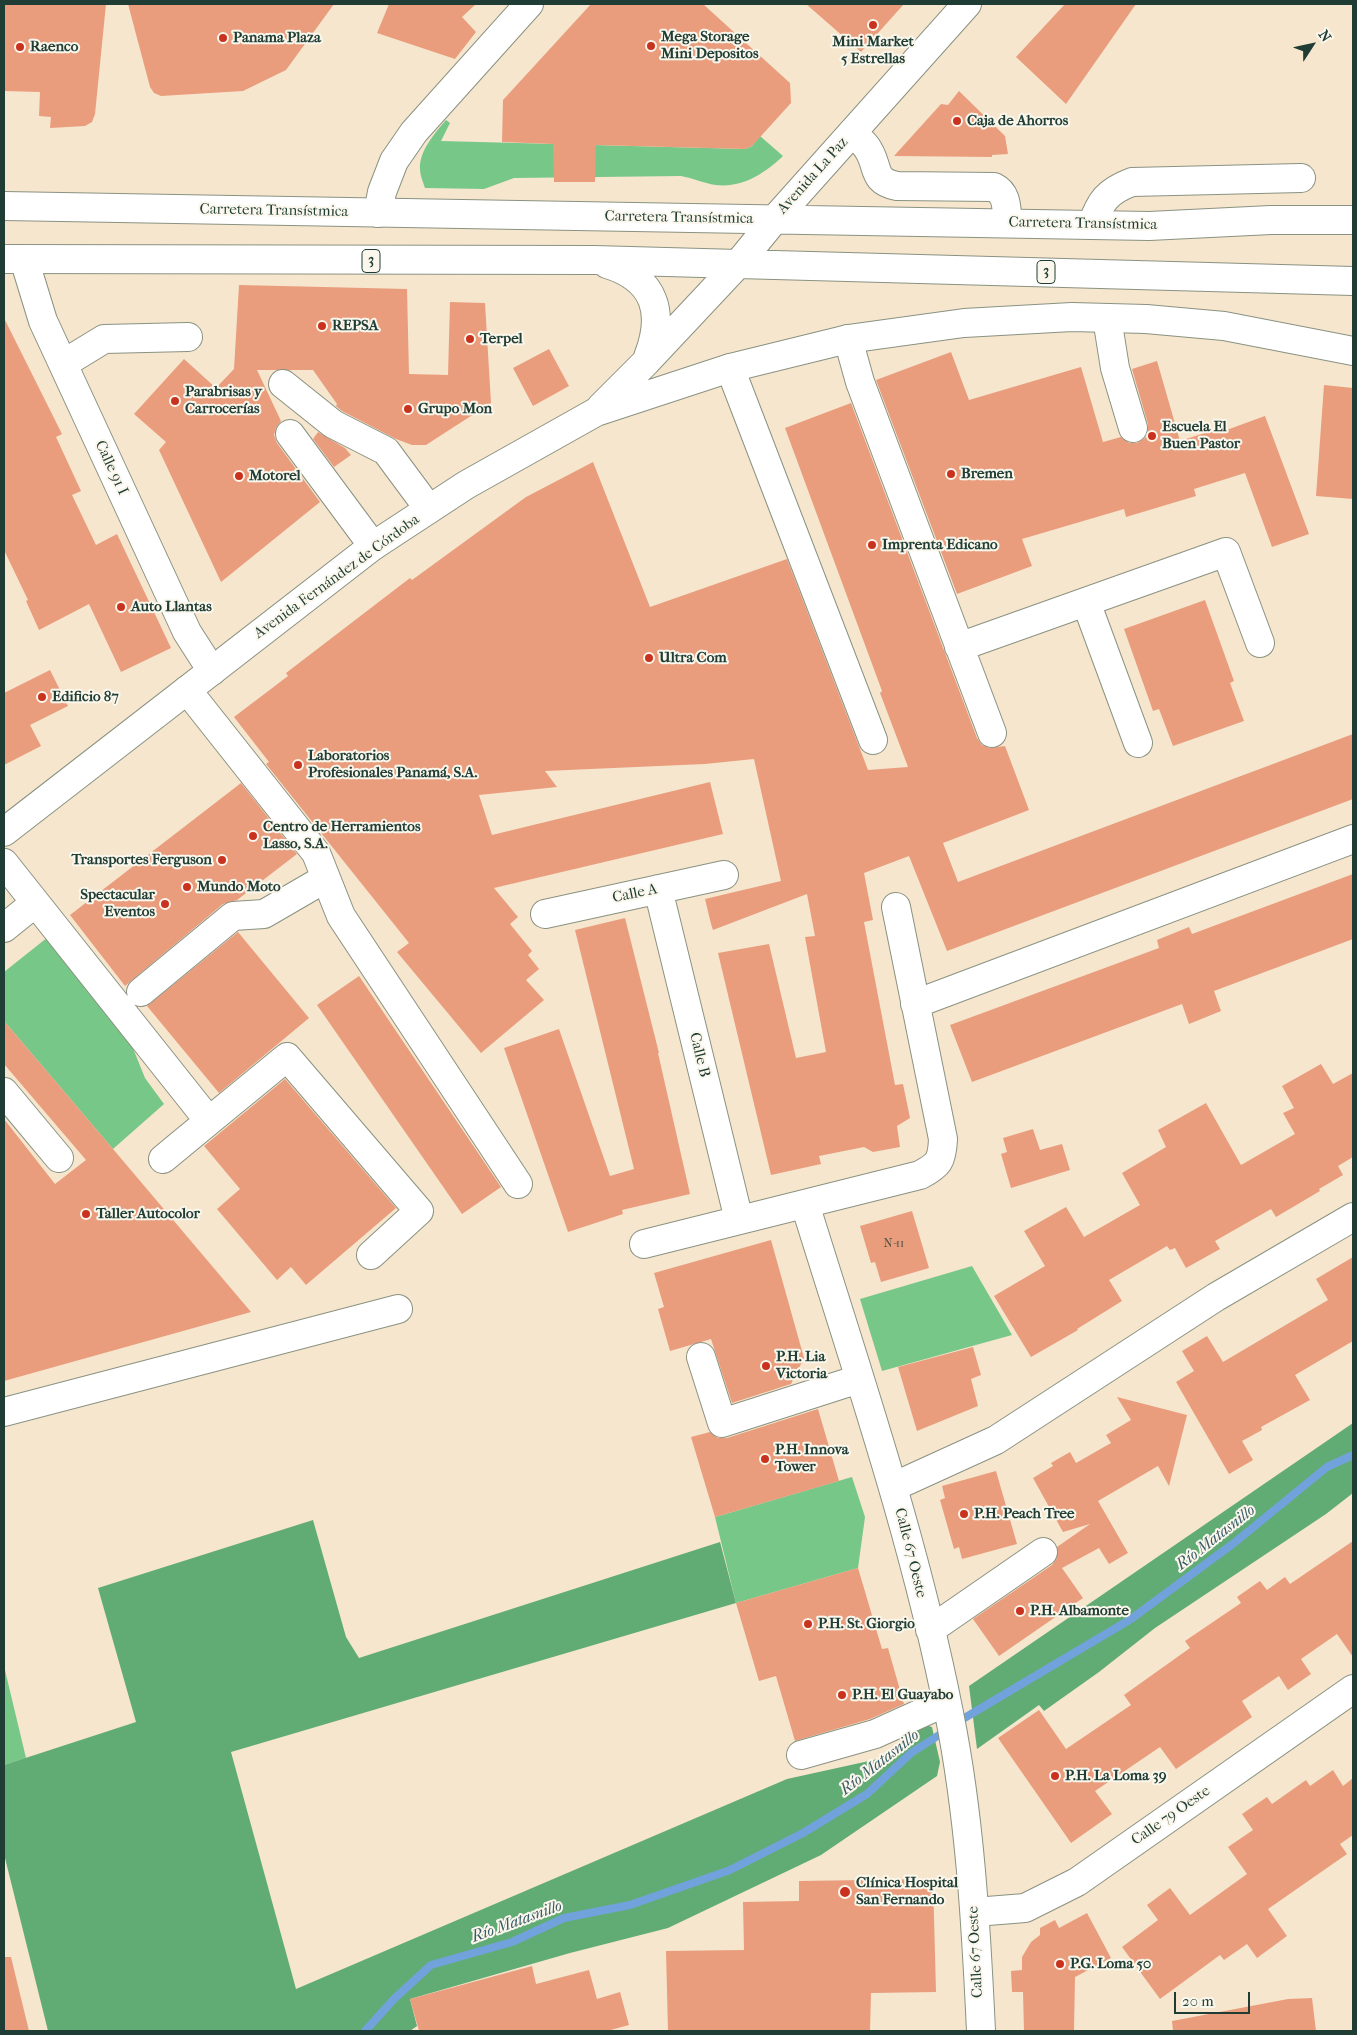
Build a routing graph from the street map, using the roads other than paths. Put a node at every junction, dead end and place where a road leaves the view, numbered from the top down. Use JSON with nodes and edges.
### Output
{"nodes":[{"id":1,"x":529,"y":4,"type":"edge"},
{"id":2,"x":967,"y":4,"type":"edge"},
{"id":3,"x":852,"y":133,"type":"junction"},
{"id":4,"x":1301,"y":178,"type":"dead end"},
{"id":5,"x":4,"y":206,"type":"edge"},
{"id":6,"x":378,"y":214,"type":"junction"},
{"id":7,"x":774,"y":220,"type":"junction"},
{"id":8,"x":1353,"y":220,"type":"edge"},
{"id":9,"x":1008,"y":224,"type":"junction"},
{"id":10,"x":1092,"y":225,"type":"junction"},
{"id":11,"x":14,"y":259,"type":"edge"},
{"id":12,"x":594,"y":260,"type":"junction"},
{"id":13,"x":738,"y":264,"type":"junction"},
{"id":14,"x":1353,"y":281,"type":"edge"},
{"id":15,"x":1107,"y":318,"type":"junction"},
{"id":16,"x":188,"y":337,"type":"dead end"},
{"id":17,"x":848,"y":339,"type":"junction"},
{"id":18,"x":1353,"y":351,"type":"edge"},
{"id":19,"x":646,"y":362,"type":"junction"},
{"id":20,"x":63,"y":364,"type":"junction"},
{"id":21,"x":730,"y":368,"type":"junction"},
{"id":22,"x":283,"y":384,"type":"dead end"},
{"id":23,"x":596,"y":412,"type":"junction"},
{"id":24,"x":1133,"y":428,"type":"dead end"},
{"id":25,"x":290,"y":434,"type":"dead end"},
{"id":26,"x":429,"y":509,"type":"junction"},
{"id":27,"x":373,"y":546,"type":"junction"},
{"id":28,"x":1086,"y":602,"type":"junction"},
{"id":29,"x":1260,"y":643,"type":"dead end"},
{"id":30,"x":959,"y":647,"type":"junction"},
{"id":31,"x":212,"y":671,"type":"junction"},
{"id":32,"x":187,"y":690,"type":"junction"},
{"id":33,"x":992,"y":733,"type":"dead end"},
{"id":34,"x":873,"y":740,"type":"dead end"},
{"id":35,"x":1138,"y":743,"type":"dead end"},
{"id":36,"x":4,"y":832,"type":"edge"},
{"id":37,"x":1353,"y":839,"type":"edge"},
{"id":38,"x":4,"y":863,"type":"edge"},
{"id":39,"x":724,"y":875,"type":"dead end"},
{"id":40,"x":326,"y":878,"type":"junction"},
{"id":41,"x":658,"y":889,"type":"junction"},
{"id":42,"x":35,"y":903,"type":"junction"},
{"id":43,"x":896,"y":907,"type":"dead end"},
{"id":44,"x":545,"y":914,"type":"dead end"},
{"id":45,"x":4,"y":928,"type":"edge"},
{"id":46,"x":141,"y":992,"type":"dead end"},
{"id":47,"x":915,"y":1004,"type":"junction"},
{"id":48,"x":4,"y":1092,"type":"edge"},
{"id":49,"x":209,"y":1122,"type":"junction"},
{"id":50,"x":59,"y":1158,"type":"dead end"},
{"id":51,"x":163,"y":1159,"type":"dead end"},
{"id":52,"x":518,"y":1184,"type":"dead end"},
{"id":53,"x":805,"y":1204,"type":"junction"},
{"id":54,"x":1353,"y":1218,"type":"edge"},
{"id":55,"x":739,"y":1220,"type":"junction"},
{"id":56,"x":644,"y":1244,"type":"dead end"},
{"id":57,"x":371,"y":1255,"type":"dead end"},
{"id":58,"x":398,"y":1309,"type":"dead end"},
{"id":59,"x":701,"y":1357,"type":"dead end"},
{"id":60,"x":859,"y":1379,"type":"junction"},
{"id":61,"x":4,"y":1412,"type":"edge"},
{"id":62,"x":893,"y":1487,"type":"junction"},
{"id":63,"x":1043,"y":1552,"type":"dead end"},
{"id":64,"x":930,"y":1630,"type":"junction"},
{"id":65,"x":1353,"y":1689,"type":"edge"},
{"id":66,"x":948,"y":1707,"type":"junction"},
{"id":67,"x":801,"y":1755,"type":"dead end"},
{"id":68,"x":975,"y":1912,"type":"junction"},
{"id":69,"x":981,"y":2031,"type":"edge"}],
"edges":[{"from":1,"to":6,"type":"main road"},
{"from":2,"to":3,"type":"main road","name":"Avenida La Paz"},
{"from":3,"to":7,"type":"main road","name":"Avenida La Paz"},
{"from":3,"to":9,"type":"main road"},
{"from":4,"to":10,"type":"main road"},
{"from":5,"to":6,"type":"main road","name":"Carretera Transístmica"},
{"from":6,"to":7,"type":"main road","name":"Carretera Transístmica"},
{"from":7,"to":9,"type":"main road","name":"Carretera Transístmica"},
{"from":7,"to":13,"type":"main road","name":"Avenida La Paz"},
{"from":8,"to":10,"type":"main road","name":"Carretera Transístmica"},
{"from":9,"to":10,"type":"main road","name":"Carretera Transístmica"},
{"from":11,"to":12,"type":"main road","number":"3"},
{"from":11,"to":20,"type":"main road","name":"Calle 91 I"},
{"from":12,"to":13,"type":"main road","number":"3"},
{"from":12,"to":19,"type":"main road"},
{"from":13,"to":14,"type":"main road","number":"3"},
{"from":13,"to":19,"type":"main road","name":"Avenida La Paz"},
{"from":15,"to":17,"type":"main road","name":"Avenida Fernández de Córdoba"},
{"from":15,"to":18,"type":"main road","name":"Avenida Fernández de Córdoba"},
{"from":15,"to":24,"type":"main road"},
{"from":16,"to":20,"type":"main road"},
{"from":17,"to":21,"type":"main road","name":"Avenida Fernández de Córdoba"},
{"from":17,"to":30,"type":"main road"},
{"from":19,"to":23,"type":"main road","name":"Avenida La Paz"},
{"from":20,"to":31,"type":"main road","name":"Calle 91 I"},
{"from":21,"to":23,"type":"main road","name":"Avenida Fernández de Córdoba"},
{"from":21,"to":34,"type":"main road"},
{"from":22,"to":26,"type":"main road"},
{"from":23,"to":26,"type":"main road","name":"Avenida Fernández de Córdoba"},
{"from":25,"to":27,"type":"main road"},
{"from":26,"to":27,"type":"main road","name":"Avenida Fernández de Córdoba"},
{"from":27,"to":31,"type":"main road","name":"Avenida Fernández de Córdoba"},
{"from":28,"to":29,"type":"main road"},
{"from":28,"to":30,"type":"main road"},
{"from":28,"to":35,"type":"main road"},
{"from":30,"to":33,"type":"main road"},
{"from":31,"to":32,"type":"main road","name":"Avenida Fernández de Córdoba"},
{"from":32,"to":36,"type":"main road","name":"Avenida Fernández de Córdoba"},
{"from":32,"to":40,"type":"main road"},
{"from":37,"to":47,"type":"main road"},
{"from":38,"to":42,"type":"main road"},
{"from":39,"to":41,"type":"main road","name":"Calle A"},
{"from":40,"to":46,"type":"main road"},
{"from":40,"to":52,"type":"main road"},
{"from":41,"to":44,"type":"main road","name":"Calle A"},
{"from":41,"to":55,"type":"main road","name":"Calle B"},
{"from":42,"to":45,"type":"main road"},
{"from":42,"to":49,"type":"main road"},
{"from":43,"to":47,"type":"main road"},
{"from":47,"to":53,"type":"main road"},
{"from":48,"to":50,"type":"main road"},
{"from":49,"to":51,"type":"main road"},
{"from":49,"to":57,"type":"main road"},
{"from":53,"to":55,"type":"main road"},
{"from":53,"to":60,"type":"main road","name":"Calle 67 Oeste"},
{"from":54,"to":62,"type":"main road"},
{"from":55,"to":56,"type":"main road"},
{"from":58,"to":61,"type":"main road"},
{"from":59,"to":60,"type":"main road"},
{"from":60,"to":62,"type":"main road","name":"Calle 67 Oeste"},
{"from":62,"to":64,"type":"main road","name":"Calle 67 Oeste"},
{"from":63,"to":64,"type":"main road"},
{"from":64,"to":66,"type":"main road","name":"Calle 67 Oeste"},
{"from":65,"to":68,"type":"main road","name":"Calle 79 Oeste"},
{"from":66,"to":67,"type":"main road"},
{"from":66,"to":68,"type":"main road","name":"Calle 67 Oeste"},
{"from":68,"to":69,"type":"main road","name":"Calle 67 Oeste"}]}
